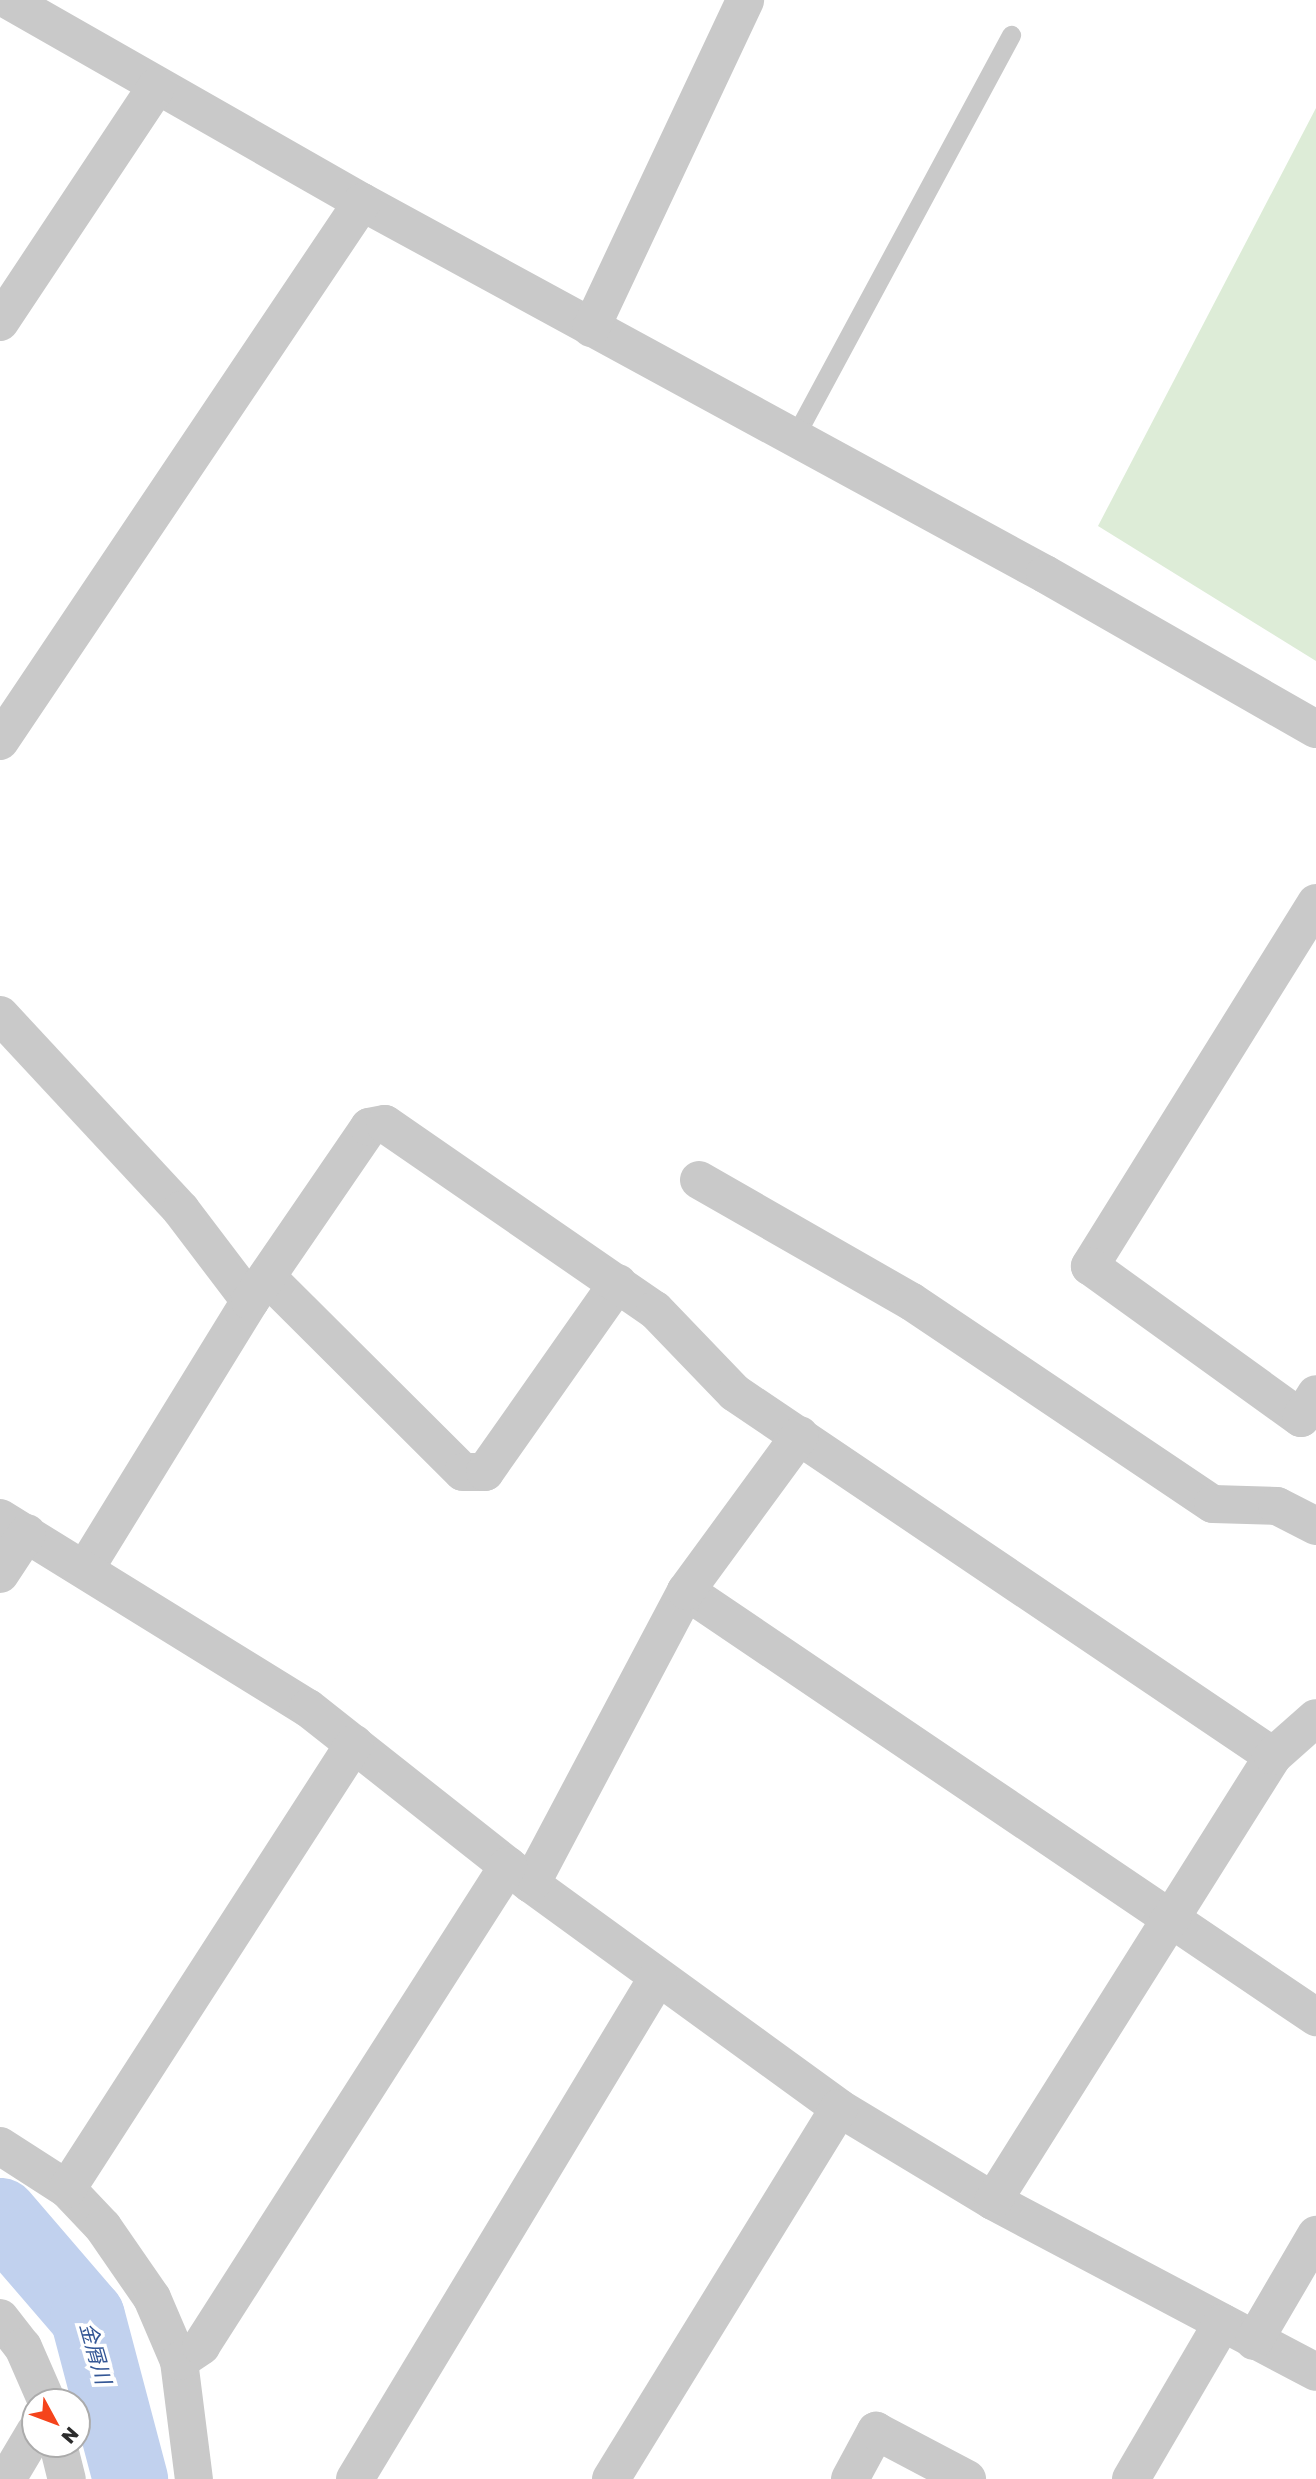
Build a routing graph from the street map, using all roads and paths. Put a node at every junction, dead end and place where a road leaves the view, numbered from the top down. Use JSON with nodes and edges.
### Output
{"nodes":[{"id":1,"x":8,"y":0,"type":"edge"},
{"id":2,"x":745,"y":0,"type":"edge"},
{"id":3,"x":1011,"y":35,"type":"dead end"},
{"id":4,"x":156,"y":87,"type":"junction"},
{"id":5,"x":362,"y":202,"type":"junction"},
{"id":6,"x":0,"y":322,"type":"edge"},
{"id":7,"x":592,"y":328,"type":"junction"},
{"id":8,"x":794,"y":438,"type":"junction"},
{"id":9,"x":1316,"y":729,"type":"edge"},
{"id":10,"x":0,"y":741,"type":"edge"},
{"id":11,"x":1316,"y":903,"type":"edge"},
{"id":12,"x":0,"y":1015,"type":"edge"},
{"id":13,"x":699,"y":1180,"type":"dead end"},
{"id":14,"x":618,"y":1283,"type":"junction"},
{"id":15,"x":259,"y":1289,"type":"junction"},
{"id":16,"x":1316,"y":1394,"type":"edge"},
{"id":17,"x":800,"y":1435,"type":"junction"},
{"id":18,"x":13,"y":1525,"type":"edge"},
{"id":19,"x":1316,"y":1526,"type":"edge"},
{"id":20,"x":86,"y":1568,"type":"junction"},
{"id":21,"x":0,"y":1574,"type":"edge"},
{"id":22,"x":687,"y":1591,"type":"junction"},
{"id":23,"x":1316,"y":1718,"type":"edge"},
{"id":24,"x":354,"y":1744,"type":"junction"},
{"id":25,"x":1273,"y":1756,"type":"junction"},
{"id":26,"x":519,"y":1875,"type":"junction"},
{"id":27,"x":1170,"y":1916,"type":"junction"},
{"id":28,"x":658,"y":1977,"type":"junction"},
{"id":29,"x":1316,"y":2017,"type":"edge"},
{"id":30,"x":839,"y":2108,"type":"junction"},
{"id":31,"x":0,"y":2146,"type":"edge"},
{"id":32,"x":67,"y":2189,"type":"junction"},
{"id":33,"x":993,"y":2201,"type":"junction"},
{"id":34,"x":1316,"y":2235,"type":"edge"},
{"id":35,"x":0,"y":2318,"type":"edge"},
{"id":36,"x":1222,"y":2323,"type":"junction"},
{"id":37,"x":1254,"y":2341,"type":"junction"},
{"id":38,"x":179,"y":2361,"type":"junction"},
{"id":39,"x":1316,"y":2372,"type":"edge"},
{"id":40,"x":41,"y":2388,"type":"edge"},
{"id":41,"x":21,"y":2456,"type":"edge"},
{"id":42,"x":62,"y":2458,"type":"edge"},
{"id":43,"x":7,"y":2479,"type":"edge"},
{"id":44,"x":67,"y":2479,"type":"edge"},
{"id":45,"x":194,"y":2479,"type":"edge"},
{"id":46,"x":355,"y":2479,"type":"edge"},
{"id":47,"x":611,"y":2479,"type":"edge"},
{"id":48,"x":850,"y":2479,"type":"edge"},
{"id":49,"x":967,"y":2479,"type":"edge"},
{"id":50,"x":1131,"y":2479,"type":"edge"}],
"edges":[{"from":1,"to":4,"type":"street"},
{"from":2,"to":7,"type":"street"},
{"from":3,"to":8,"type":"lane"},
{"from":4,"to":5,"type":"street"},
{"from":4,"to":6,"type":"street"},
{"from":5,"to":7,"type":"street"},
{"from":5,"to":10,"type":"street"},
{"from":7,"to":8,"type":"street"},
{"from":8,"to":9,"type":"street"},
{"from":11,"to":16,"type":"street"},
{"from":12,"to":15,"type":"street"},
{"from":13,"to":19,"type":"street"},
{"from":14,"to":15,"type":"street"},
{"from":14,"to":15,"type":"street"},
{"from":14,"to":17,"type":"street"},
{"from":15,"to":20,"type":"street"},
{"from":17,"to":22,"type":"street"},
{"from":17,"to":25,"type":"street"},
{"from":18,"to":20,"type":"street"},
{"from":18,"to":21,"type":"street"},
{"from":20,"to":24,"type":"street"},
{"from":22,"to":26,"type":"street"},
{"from":22,"to":27,"type":"street"},
{"from":23,"to":25,"type":"street"},
{"from":24,"to":26,"type":"street"},
{"from":24,"to":32,"type":"street"},
{"from":25,"to":27,"type":"street"},
{"from":26,"to":28,"type":"street"},
{"from":26,"to":38,"type":"street"},
{"from":27,"to":29,"type":"street"},
{"from":27,"to":33,"type":"street"},
{"from":28,"to":30,"type":"street"},
{"from":28,"to":46,"type":"street"},
{"from":30,"to":33,"type":"street"},
{"from":30,"to":47,"type":"street"},
{"from":31,"to":32,"type":"street"},
{"from":32,"to":38,"type":"street"},
{"from":33,"to":36,"type":"street"},
{"from":34,"to":37,"type":"street"},
{"from":35,"to":40,"type":"street"},
{"from":36,"to":37,"type":"street"},
{"from":36,"to":50,"type":"street"},
{"from":37,"to":39,"type":"street"},
{"from":38,"to":45,"type":"street"},
{"from":41,"to":43,"type":"street"},
{"from":42,"to":44,"type":"street"},
{"from":48,"to":49,"type":"street"}]}
